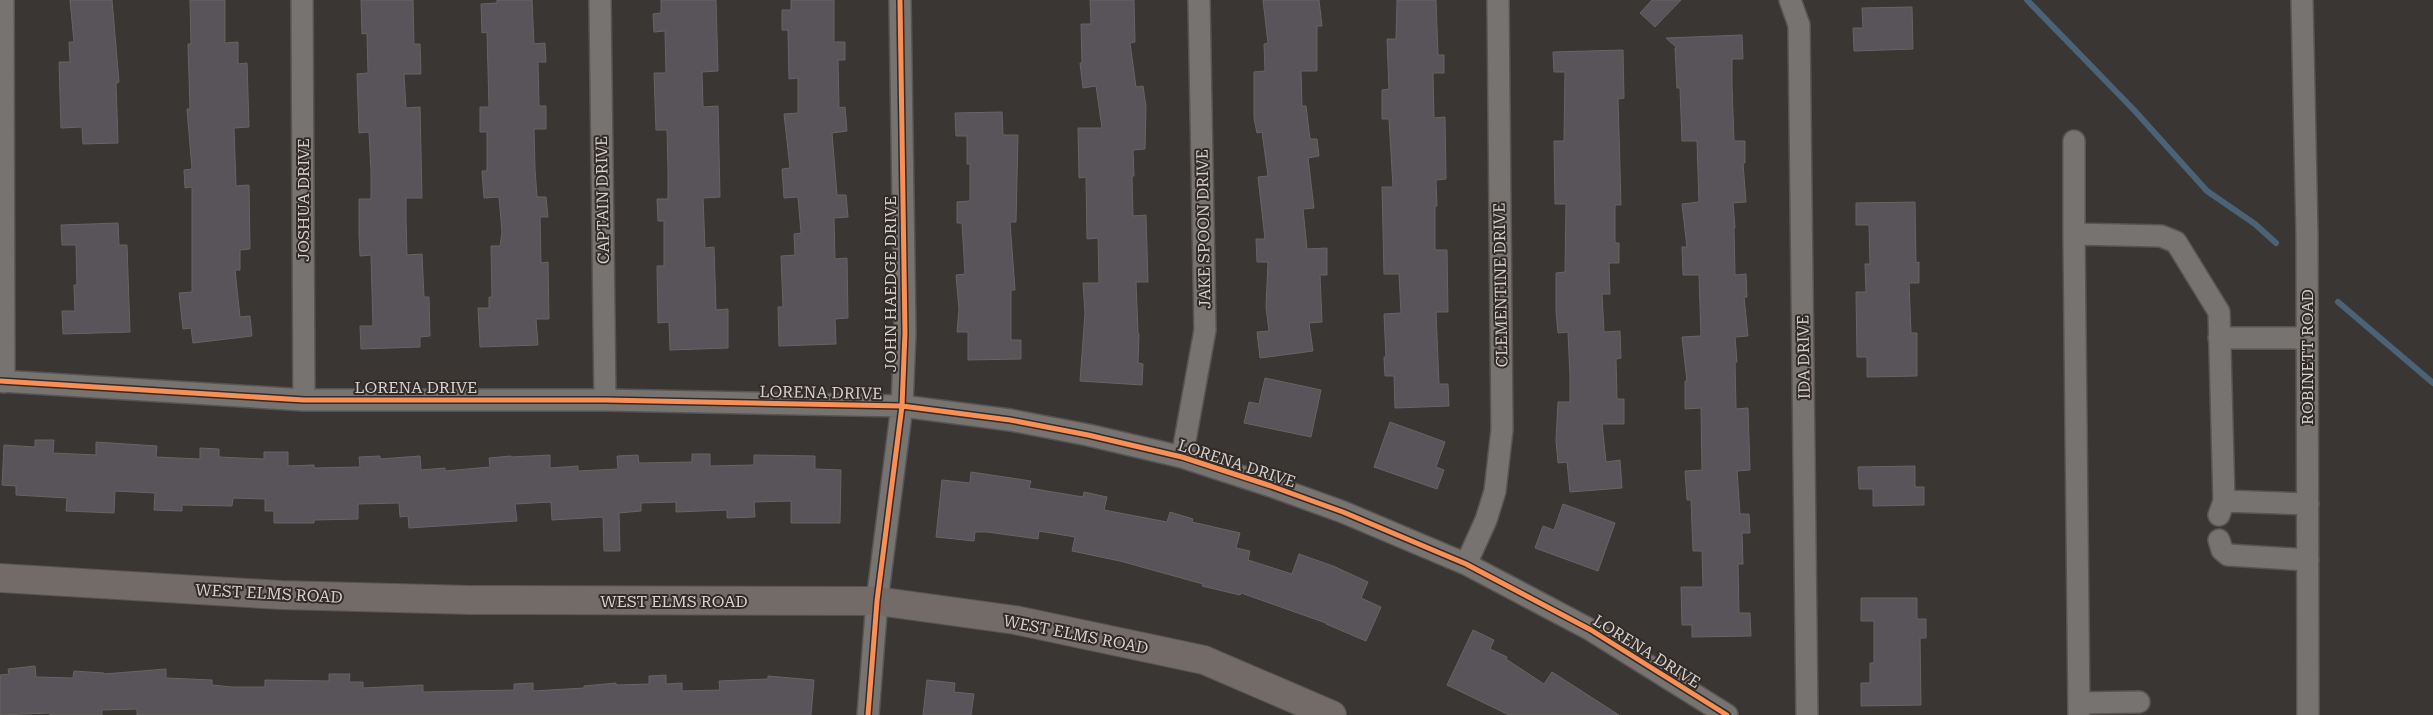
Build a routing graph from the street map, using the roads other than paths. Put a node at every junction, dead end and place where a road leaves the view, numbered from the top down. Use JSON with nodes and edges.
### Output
{"nodes":[{"id":1,"x":2,"y":0,"type":"edge"},
{"id":2,"x":302,"y":0,"type":"edge"},
{"id":3,"x":600,"y":0,"type":"edge"},
{"id":4,"x":900,"y":0,"type":"edge"},
{"id":5,"x":1200,"y":0,"type":"edge"},
{"id":6,"x":1498,"y":0,"type":"edge"},
{"id":7,"x":1790,"y":0,"type":"edge"},
{"id":8,"x":2302,"y":0,"type":"edge"},
{"id":9,"x":2074,"y":141,"type":"dead end"},
{"id":10,"x":2074,"y":234,"type":"junction"},
{"id":11,"x":2219,"y":338,"type":"junction"},
{"id":12,"x":2307,"y":338,"type":"junction"},
{"id":13,"x":2,"y":382,"type":"edge"},
{"id":14,"x":304,"y":400,"type":"junction"},
{"id":15,"x":605,"y":400,"type":"junction"},
{"id":16,"x":902,"y":406,"type":"junction"},
{"id":17,"x":1182,"y":457,"type":"junction"},
{"id":18,"x":2308,"y":504,"type":"junction"},
{"id":19,"x":2219,"y":540,"type":"dead end"},
{"id":20,"x":2308,"y":560,"type":"junction"},
{"id":21,"x":1466,"y":564,"type":"junction"},
{"id":22,"x":0,"y":578,"type":"edge"},
{"id":23,"x":877,"y":601,"type":"junction"},
{"id":24,"x":2140,"y":702,"type":"dead end"},
{"id":25,"x":2079,"y":709,"type":"edge"},
{"id":26,"x":868,"y":715,"type":"edge"},
{"id":27,"x":1332,"y":715,"type":"edge"},
{"id":28,"x":1727,"y":715,"type":"edge"},
{"id":29,"x":1806,"y":715,"type":"edge"},
{"id":30,"x":2308,"y":715,"type":"edge"}],
"edges":[{"from":1,"to":13,"type":"street"},
{"from":2,"to":14,"type":"street","name":"JOSHUA DRIVE"},
{"from":3,"to":15,"type":"street","name":"CAPTAIN DRIVE"},
{"from":4,"to":16,"type":"street","name":"JOHN HAEDGE DRIVE"},
{"from":5,"to":17,"type":"street","name":"JAKE SPOON DRIVE"},
{"from":6,"to":21,"type":"street","name":"CLEMENTINE DRIVE"},
{"from":7,"to":29,"type":"street","name":"IDA DRIVE"},
{"from":8,"to":12,"type":"street","name":"ROBINETT ROAD"},
{"from":9,"to":10,"type":"street"},
{"from":10,"to":11,"type":"street"},
{"from":10,"to":25,"type":"street"},
{"from":11,"to":12,"type":"street"},
{"from":11,"to":18,"type":"street"},
{"from":12,"to":18,"type":"street","name":"ROBINETT ROAD"},
{"from":13,"to":14,"type":"street","name":"LORENA DRIVE"},
{"from":14,"to":15,"type":"street","name":"LORENA DRIVE"},
{"from":15,"to":16,"type":"street","name":"LORENA DRIVE"},
{"from":16,"to":17,"type":"street","name":"LORENA DRIVE"},
{"from":16,"to":23,"type":"street","name":"JOHN HAEDGE DRIVE"},
{"from":17,"to":21,"type":"street","name":"LORENA DRIVE"},
{"from":18,"to":20,"type":"street","name":"ROBINETT ROAD"},
{"from":19,"to":20,"type":"street"},
{"from":20,"to":30,"type":"street","name":"ROBINETT ROAD"},
{"from":21,"to":28,"type":"street","name":"LORENA DRIVE"},
{"from":22,"to":23,"type":"main road","name":"WEST ELMS ROAD"},
{"from":23,"to":26,"type":"street","name":"JOHN HAEDGE DRIVE"},
{"from":23,"to":27,"type":"main road","name":"WEST ELMS ROAD"},
{"from":24,"to":25,"type":"street"}]}
